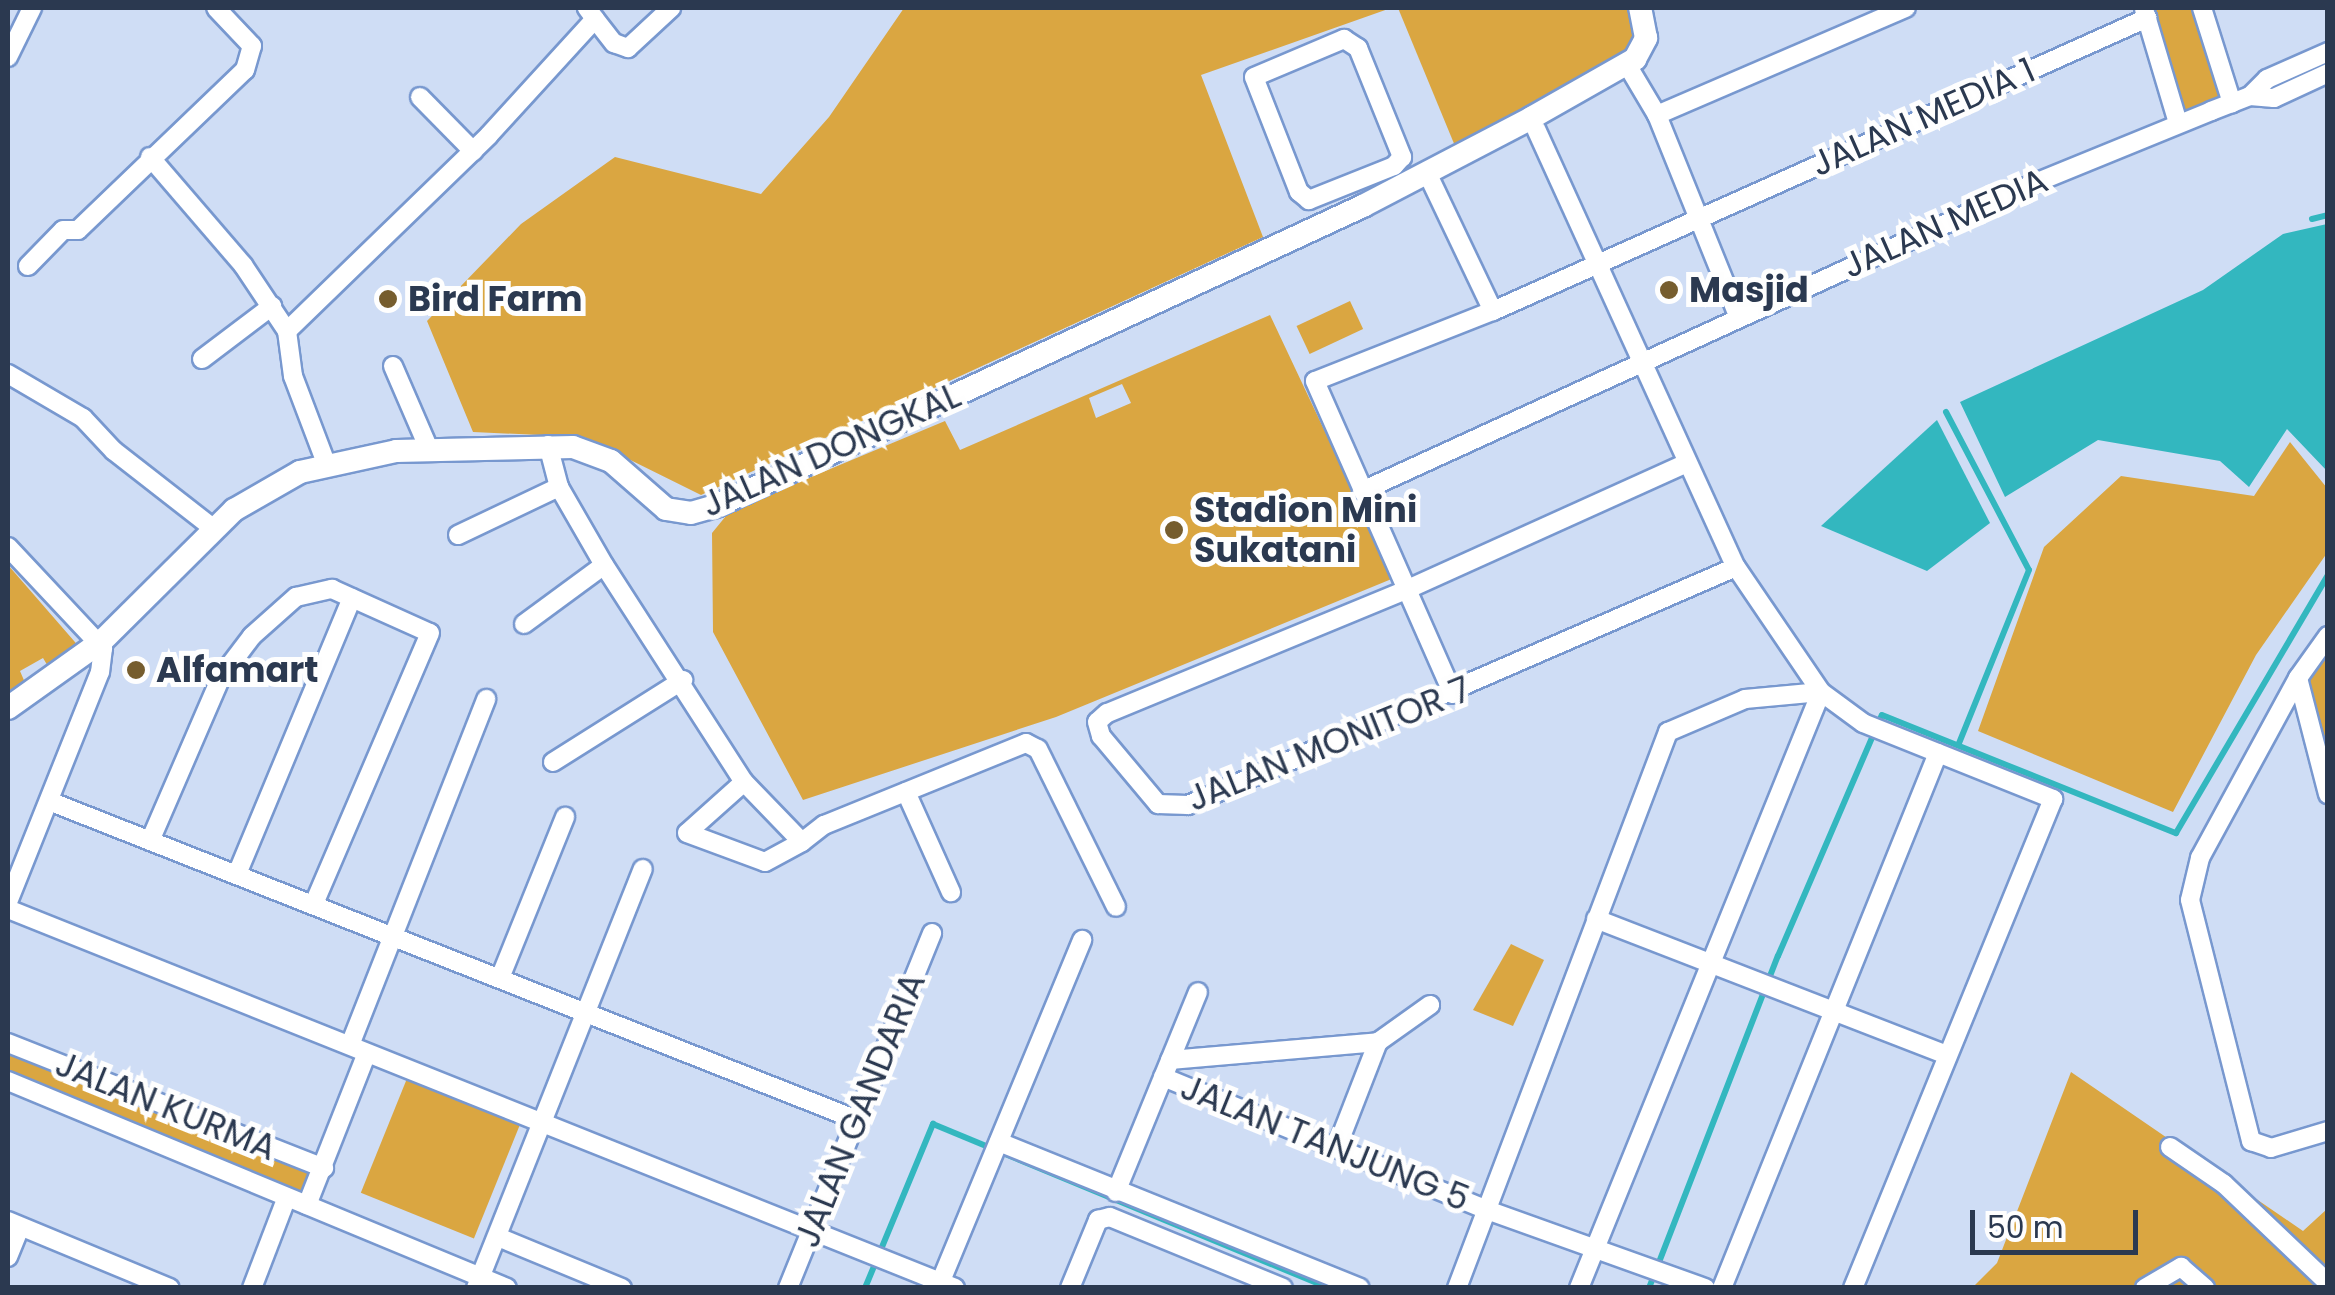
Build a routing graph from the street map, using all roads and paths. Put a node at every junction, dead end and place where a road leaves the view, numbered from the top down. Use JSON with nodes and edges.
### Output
{"nodes":[{"id":1,"x":32,"y":8,"type":"edge"},
{"id":2,"x":216,"y":8,"type":"edge"},
{"id":3,"x":671,"y":8,"type":"edge"},
{"id":4,"x":1641,"y":8,"type":"edge"},
{"id":5,"x":1906,"y":8,"type":"edge"},
{"id":6,"x":2202,"y":8,"type":"edge"},
{"id":7,"x":2145,"y":13,"type":"edge"},
{"id":8,"x":591,"y":14,"type":"edge"},
{"id":9,"x":2328,"y":52,"type":"edge"},
{"id":10,"x":8,"y":57,"type":"edge"},
{"id":11,"x":1632,"y":73,"type":"dead end"},
{"id":12,"x":2328,"y":73,"type":"edge"},
{"id":13,"x":2250,"y":96,"type":"junction"},
{"id":14,"x":420,"y":97,"type":"dead end"},
{"id":15,"x":2232,"y":103,"type":"junction"},
{"id":16,"x":1658,"y":116,"type":"junction"},
{"id":17,"x":2178,"y":123,"type":"junction"},
{"id":18,"x":1536,"y":128,"type":"dead end"},
{"id":19,"x":473,"y":151,"type":"junction"},
{"id":20,"x":150,"y":157,"type":"junction"},
{"id":21,"x":1431,"y":181,"type":"dead end"},
{"id":22,"x":1357,"y":196,"type":"junction"},
{"id":23,"x":1700,"y":217,"type":"junction"},
{"id":24,"x":1600,"y":262,"type":"junction"},
{"id":25,"x":28,"y":266,"type":"dead end"},
{"id":26,"x":272,"y":306,"type":"junction"},
{"id":27,"x":1492,"y":311,"type":"junction"},
{"id":28,"x":1740,"y":318,"type":"junction"},
{"id":29,"x":286,"y":331,"type":"junction"},
{"id":30,"x":202,"y":359,"type":"dead end"},
{"id":31,"x":1645,"y":360,"type":"junction"},
{"id":32,"x":393,"y":366,"type":"dead end"},
{"id":33,"x":8,"y":374,"type":"edge"},
{"id":34,"x":548,"y":445,"type":"junction"},
{"id":35,"x":429,"y":448,"type":"junction"},
{"id":36,"x":326,"y":463,"type":"junction"},
{"id":37,"x":1687,"y":463,"type":"junction"},
{"id":38,"x":559,"y":487,"type":"junction"},
{"id":39,"x":1362,"y":491,"type":"junction"},
{"id":40,"x":212,"y":528,"type":"junction"},
{"id":41,"x":458,"y":535,"type":"dead end"},
{"id":42,"x":8,"y":547,"type":"edge"},
{"id":43,"x":604,"y":566,"type":"junction"},
{"id":44,"x":1736,"y":566,"type":"junction"},
{"id":45,"x":1406,"y":590,"type":"junction"},
{"id":46,"x":352,"y":598,"type":"junction"},
{"id":47,"x":524,"y":624,"type":"dead end"},
{"id":48,"x":2328,"y":636,"type":"edge"},
{"id":49,"x":102,"y":641,"type":"junction"},
{"id":50,"x":2298,"y":678,"type":"junction"},
{"id":51,"x":683,"y":680,"type":"junction"},
{"id":52,"x":1821,"y":692,"type":"junction"},
{"id":53,"x":1453,"y":694,"type":"junction"},
{"id":54,"x":486,"y":699,"type":"dead end"},
{"id":55,"x":8,"y":708,"type":"edge"},
{"id":56,"x":1938,"y":754,"type":"junction"},
{"id":57,"x":553,"y":762,"type":"dead end"},
{"id":58,"x":744,"y":782,"type":"junction"},
{"id":59,"x":906,"y":792,"type":"junction"},
{"id":60,"x":2328,"y":794,"type":"edge"},
{"id":61,"x":49,"y":801,"type":"junction"},
{"id":62,"x":565,"y":817,"type":"dead end"},
{"id":63,"x":150,"y":840,"type":"junction"},
{"id":64,"x":802,"y":842,"type":"junction"},
{"id":65,"x":642,"y":870,"type":"dead end"},
{"id":66,"x":237,"y":874,"type":"junction"},
{"id":67,"x":951,"y":892,"type":"dead end"},
{"id":68,"x":314,"y":904,"type":"junction"},
{"id":69,"x":8,"y":906,"type":"edge"},
{"id":70,"x":1116,"y":907,"type":"dead end"},
{"id":71,"x":1596,"y":920,"type":"junction"},
{"id":72,"x":391,"y":933,"type":"junction"},
{"id":73,"x":932,"y":933,"type":"dead end"},
{"id":74,"x":1082,"y":940,"type":"dead end"},
{"id":75,"x":1710,"y":963,"type":"junction"},
{"id":76,"x":500,"y":978,"type":"junction"},
{"id":77,"x":1198,"y":992,"type":"dead end"},
{"id":78,"x":1430,"y":1005,"type":"dead end"},
{"id":79,"x":1832,"y":1010,"type":"junction"},
{"id":80,"x":585,"y":1014,"type":"junction"},
{"id":81,"x":8,"y":1042,"type":"edge"},
{"id":82,"x":1378,"y":1042,"type":"junction"},
{"id":83,"x":359,"y":1049,"type":"junction"},
{"id":84,"x":1947,"y":1055,"type":"junction"},
{"id":85,"x":1167,"y":1068,"type":"junction"},
{"id":86,"x":8,"y":1081,"type":"edge"},
{"id":87,"x":856,"y":1120,"type":"junction"},
{"id":88,"x":541,"y":1122,"type":"junction"},
{"id":89,"x":2328,"y":1131,"type":"edge"},
{"id":90,"x":1337,"y":1147,"type":"junction"},
{"id":91,"x":2170,"y":1147,"type":"dead end"},
{"id":92,"x":995,"y":1151,"type":"junction"},
{"id":93,"x":324,"y":1168,"type":"junction"},
{"id":94,"x":1116,"y":1192,"type":"junction"},
{"id":95,"x":288,"y":1197,"type":"junction"},
{"id":96,"x":308,"y":1204,"type":"junction"},
{"id":97,"x":1488,"y":1210,"type":"junction"},
{"id":98,"x":14,"y":1224,"type":"edge"},
{"id":99,"x":812,"y":1229,"type":"junction"},
{"id":100,"x":498,"y":1237,"type":"junction"},
{"id":101,"x":1594,"y":1245,"type":"junction"},
{"id":102,"x":8,"y":1257,"type":"edge"},
{"id":103,"x":478,"y":1282,"type":"edge"},
{"id":104,"x":2328,"y":1284,"type":"edge"},
{"id":105,"x":945,"y":1286,"type":"edge"},
{"id":106,"x":170,"y":1288,"type":"edge"},
{"id":107,"x":252,"y":1288,"type":"edge"},
{"id":108,"x":507,"y":1288,"type":"edge"},
{"id":109,"x":622,"y":1288,"type":"edge"},
{"id":110,"x":788,"y":1288,"type":"edge"},
{"id":111,"x":1070,"y":1288,"type":"edge"},
{"id":112,"x":1283,"y":1288,"type":"edge"},
{"id":113,"x":1360,"y":1288,"type":"edge"},
{"id":114,"x":1457,"y":1288,"type":"edge"},
{"id":115,"x":1578,"y":1288,"type":"edge"},
{"id":116,"x":1705,"y":1288,"type":"edge"},
{"id":117,"x":1722,"y":1288,"type":"edge"},
{"id":118,"x":1854,"y":1288,"type":"edge"},
{"id":119,"x":2145,"y":1288,"type":"edge"},
{"id":120,"x":2205,"y":1288,"type":"edge"}],
"edges":[{"from":1,"to":10,"type":"street"},
{"from":2,"to":20,"type":"street"},
{"from":3,"to":8,"type":"street"},
{"from":4,"to":22,"type":"street","name":"JALAN DONGKAL"},
{"from":5,"to":16,"type":"street"},
{"from":6,"to":15,"type":"street"},
{"from":7,"to":17,"type":"street"},
{"from":7,"to":23,"type":"street","name":"JALAN MEDIA 1"},
{"from":8,"to":19,"type":"street"},
{"from":9,"to":13,"type":"street"},
{"from":11,"to":16,"type":"street"},
{"from":12,"to":13,"type":"street"},
{"from":13,"to":15,"type":"street","name":"JALAN MEDIA"},
{"from":14,"to":19,"type":"street"},
{"from":15,"to":17,"type":"street","name":"JALAN MEDIA"},
{"from":16,"to":23,"type":"street"},
{"from":17,"to":28,"type":"street","name":"JALAN MEDIA"},
{"from":18,"to":24,"type":"street"},
{"from":19,"to":29,"type":"street"},
{"from":20,"to":25,"type":"street"},
{"from":20,"to":26,"type":"street"},
{"from":21,"to":27,"type":"street"},
{"from":22,"to":22,"type":"street"},
{"from":22,"to":34,"type":"street","name":"JALAN DONGKAL"},
{"from":23,"to":24,"type":"street","name":"JALAN MEDIA 1"},
{"from":23,"to":28,"type":"street"},
{"from":24,"to":27,"type":"street","name":"JALAN MEDIA 1"},
{"from":24,"to":31,"type":"street"},
{"from":26,"to":29,"type":"street"},
{"from":26,"to":30,"type":"street"},
{"from":27,"to":39,"type":"street","name":"JALAN MEDIA 1"},
{"from":28,"to":31,"type":"street","name":"JALAN MEDIA"},
{"from":29,"to":36,"type":"street"},
{"from":31,"to":37,"type":"street"},
{"from":31,"to":39,"type":"street","name":"JALAN MEDIA"},
{"from":32,"to":35,"type":"street"},
{"from":33,"to":40,"type":"street"},
{"from":34,"to":35,"type":"street","name":"JALAN DONGKAL"},
{"from":34,"to":38,"type":"street"},
{"from":35,"to":36,"type":"street","name":"JALAN DONGKAL"},
{"from":36,"to":40,"type":"street","name":"JALAN DONGKAL"},
{"from":37,"to":44,"type":"street"},
{"from":37,"to":45,"type":"street"},
{"from":38,"to":41,"type":"street"},
{"from":38,"to":43,"type":"street"},
{"from":39,"to":45,"type":"street"},
{"from":40,"to":49,"type":"street","name":"JALAN DONGKAL"},
{"from":42,"to":49,"type":"street"},
{"from":43,"to":47,"type":"street"},
{"from":43,"to":51,"type":"street"},
{"from":44,"to":52,"type":"street"},
{"from":44,"to":53,"type":"street","name":"JALAN MONITOR 7"},
{"from":45,"to":53,"type":"street"},
{"from":45,"to":53,"type":"street","name":"JALAN MONITOR 7"},
{"from":46,"to":63,"type":"street"},
{"from":46,"to":66,"type":"street"},
{"from":46,"to":68,"type":"street"},
{"from":48,"to":50,"type":"street"},
{"from":49,"to":55,"type":"street","name":"JALAN DONGKAL"},
{"from":49,"to":61,"type":"street"},
{"from":50,"to":60,"type":"street"},
{"from":50,"to":89,"type":"street"},
{"from":51,"to":57,"type":"street"},
{"from":51,"to":58,"type":"street"},
{"from":52,"to":56,"type":"street"},
{"from":52,"to":71,"type":"street"},
{"from":52,"to":75,"type":"street"},
{"from":54,"to":72,"type":"street"},
{"from":56,"to":79,"type":"street"},
{"from":56,"to":84,"type":"street"},
{"from":58,"to":64,"type":"street"},
{"from":58,"to":64,"type":"street"},
{"from":59,"to":64,"type":"street"},
{"from":59,"to":67,"type":"street"},
{"from":59,"to":70,"type":"street"},
{"from":61,"to":63,"type":"street"},
{"from":61,"to":69,"type":"street"},
{"from":62,"to":76,"type":"street"},
{"from":63,"to":66,"type":"street"},
{"from":65,"to":80,"type":"street"},
{"from":66,"to":68,"type":"street"},
{"from":68,"to":72,"type":"street"},
{"from":69,"to":83,"type":"street"},
{"from":71,"to":75,"type":"street"},
{"from":71,"to":97,"type":"street"},
{"from":72,"to":76,"type":"street"},
{"from":72,"to":83,"type":"street"},
{"from":73,"to":87,"type":"street","name":"JALAN GANDARIA"},
{"from":74,"to":92,"type":"street"},
{"from":75,"to":79,"type":"street"},
{"from":75,"to":101,"type":"street"},
{"from":76,"to":80,"type":"street"},
{"from":77,"to":85,"type":"street"},
{"from":78,"to":82,"type":"street"},
{"from":79,"to":84,"type":"street"},
{"from":79,"to":117,"type":"street"},
{"from":80,"to":87,"type":"street"},
{"from":80,"to":88,"type":"street"},
{"from":81,"to":93,"type":"street","name":"JALAN KURMA"},
{"from":82,"to":85,"type":"street"},
{"from":82,"to":90,"type":"street"},
{"from":83,"to":88,"type":"street"},
{"from":83,"to":93,"type":"street"},
{"from":84,"to":118,"type":"street"},
{"from":85,"to":90,"type":"street","name":"JALAN TANJUNG 5"},
{"from":85,"to":94,"type":"street"},
{"from":86,"to":95,"type":"street","name":"JALAN KURMA"},
{"from":87,"to":99,"type":"street","name":"JALAN GANDARIA"},
{"from":88,"to":99,"type":"street"},
{"from":88,"to":100,"type":"street"},
{"from":90,"to":97,"type":"street","name":"JALAN TANJUNG 5"},
{"from":91,"to":104,"type":"street"},
{"from":92,"to":94,"type":"street"},
{"from":92,"to":105,"type":"street"},
{"from":93,"to":96,"type":"street"},
{"from":94,"to":113,"type":"street"},
{"from":95,"to":96,"type":"street","name":"JALAN KURMA"},
{"from":95,"to":107,"type":"street"},
{"from":96,"to":103,"type":"street","name":"JALAN KURMA"},
{"from":97,"to":101,"type":"street","name":"JALAN TANJUNG 5"},
{"from":97,"to":114,"type":"street"},
{"from":98,"to":102,"type":"street"},
{"from":98,"to":106,"type":"street"},
{"from":99,"to":105,"type":"street"},
{"from":99,"to":110,"type":"street","name":"JALAN GANDARIA"},
{"from":100,"to":103,"type":"street"},
{"from":100,"to":109,"type":"street"},
{"from":101,"to":115,"type":"street"},
{"from":101,"to":116,"type":"street","name":"JALAN TANJUNG 5"},
{"from":103,"to":108,"type":"street","name":"JALAN KURMA"},
{"from":111,"to":112,"type":"street"},
{"from":119,"to":120,"type":"street"}]}
